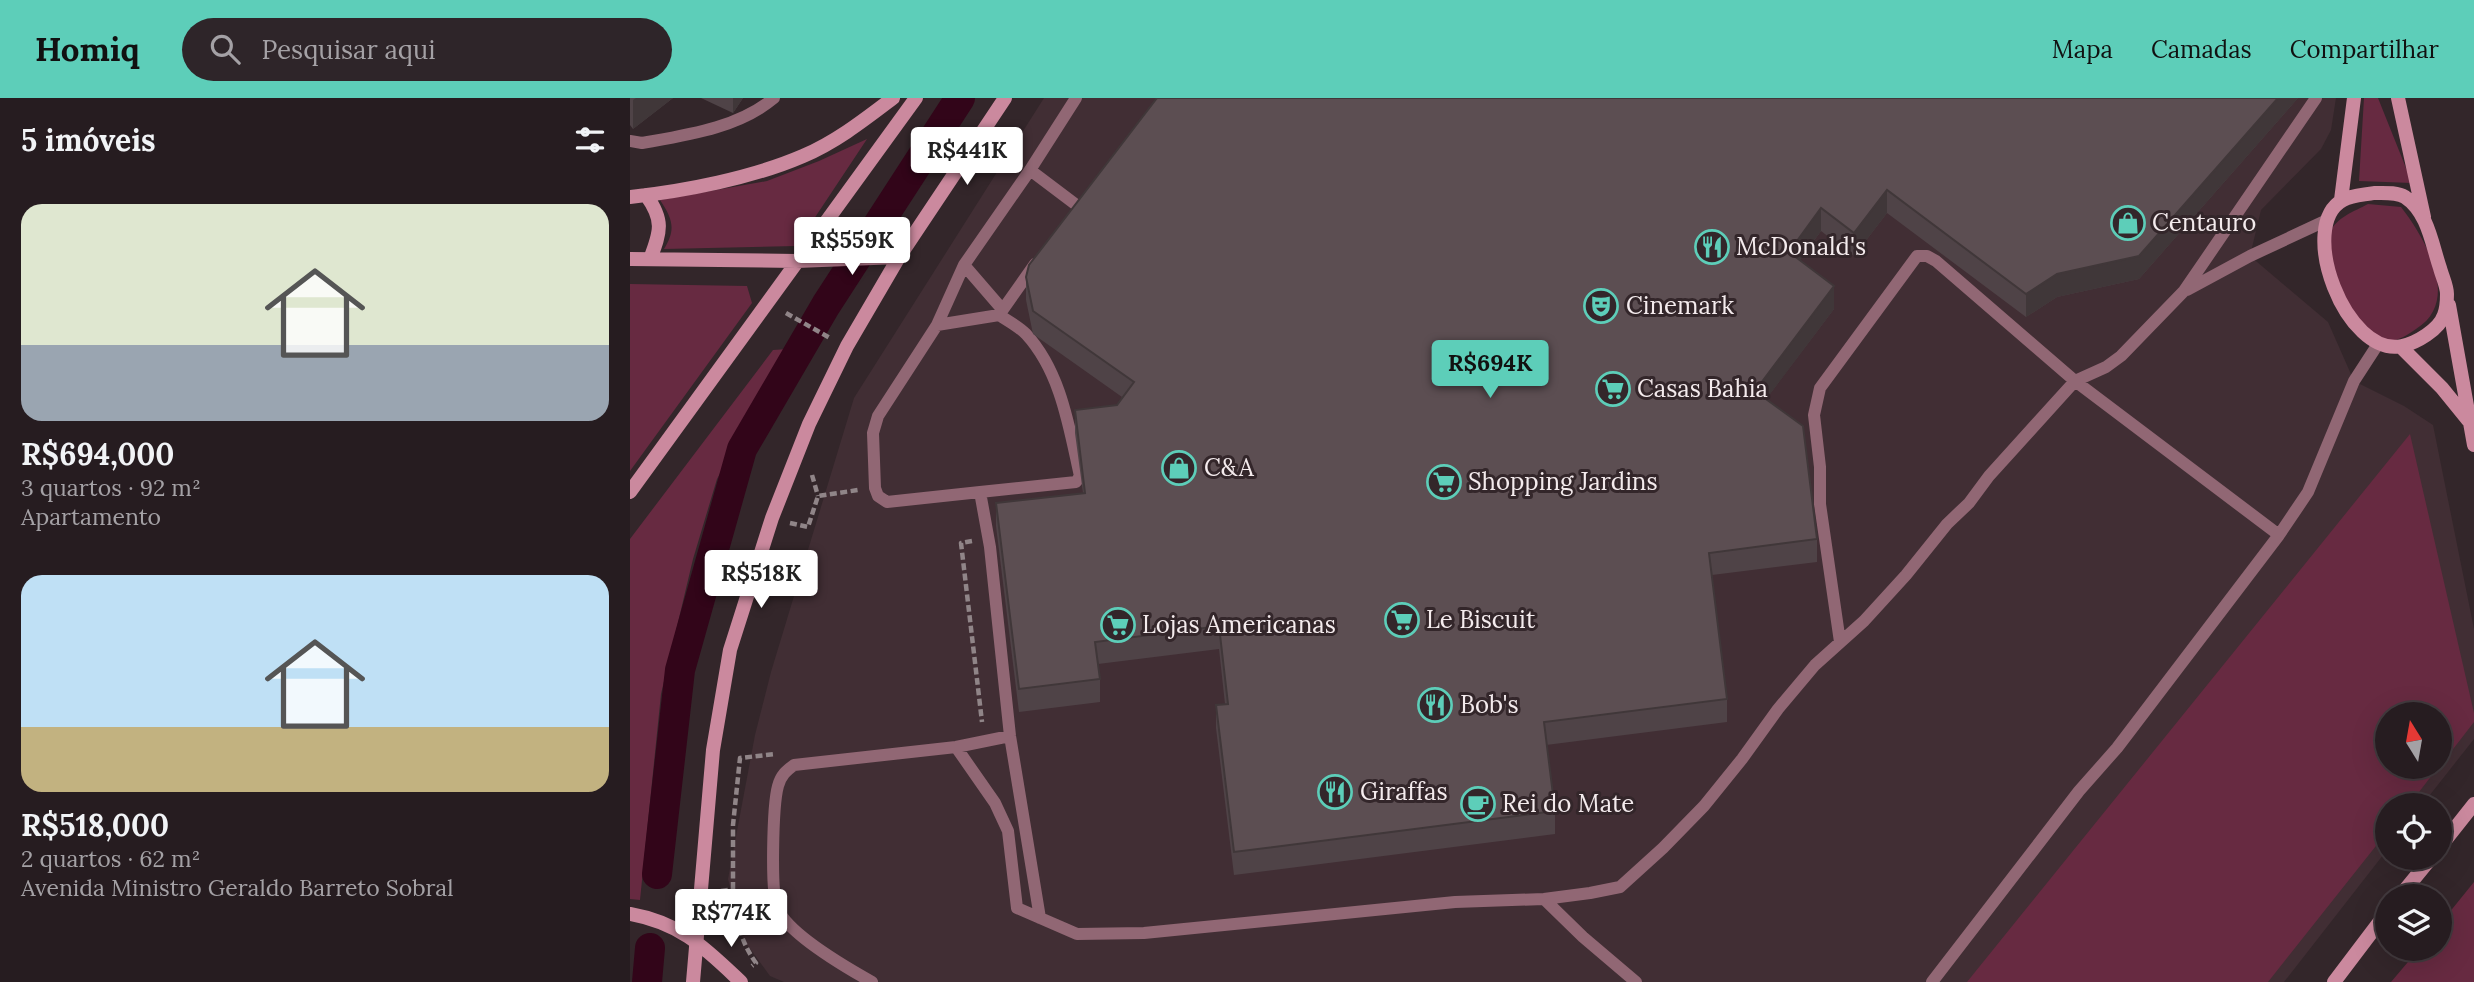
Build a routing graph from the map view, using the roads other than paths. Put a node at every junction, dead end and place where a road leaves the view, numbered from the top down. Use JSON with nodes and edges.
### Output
{"nodes":[{"id":1,"x":774,"y":98,"type":"edge"},
{"id":2,"x":893,"y":98,"type":"edge"},
{"id":3,"x":916,"y":98,"type":"edge"},
{"id":4,"x":1005,"y":98,"type":"edge"},
{"id":5,"x":1076,"y":98,"type":"edge"},
{"id":6,"x":1082,"y":98,"type":"edge"},
{"id":7,"x":2316,"y":98,"type":"edge"},
{"id":8,"x":2354,"y":98,"type":"edge"},
{"id":9,"x":2398,"y":98,"type":"edge"},
{"id":10,"x":1064,"y":118,"type":"junction"},
{"id":11,"x":630,"y":141,"type":"edge"},
{"id":12,"x":1030,"y":170,"type":"junction"},
{"id":13,"x":646,"y":195,"type":"junction"},
{"id":14,"x":1088,"y":196,"type":"edge"},
{"id":15,"x":630,"y":197,"type":"edge"},
{"id":16,"x":2341,"y":200,"type":"junction"},
{"id":17,"x":2325,"y":222,"type":"junction"},
{"id":18,"x":2426,"y":225,"type":"junction"},
{"id":19,"x":900,"y":257,"type":"junction"},
{"id":20,"x":1040,"y":258,"type":"edge"},
{"id":21,"x":630,"y":259,"type":"edge"},
{"id":22,"x":650,"y":259,"type":"junction"},
{"id":23,"x":796,"y":261,"type":"junction"},
{"id":24,"x":964,"y":265,"type":"junction"},
{"id":25,"x":2185,"y":291,"type":"junction"},
{"id":26,"x":2447,"y":293,"type":"junction"},
{"id":27,"x":1001,"y":312,"type":"junction"},
{"id":28,"x":937,"y":325,"type":"junction"},
{"id":29,"x":2378,"y":344,"type":"junction"},
{"id":30,"x":2401,"y":347,"type":"junction"},
{"id":31,"x":2075,"y":382,"type":"junction"},
{"id":32,"x":2469,"y":422,"type":"junction"},
{"id":33,"x":2474,"y":444,"type":"edge"},
{"id":34,"x":630,"y":492,"type":"edge"},
{"id":35,"x":980,"y":492,"type":"junction"},
{"id":36,"x":2279,"y":535,"type":"junction"},
{"id":37,"x":1840,"y":642,"type":"junction"},
{"id":38,"x":1010,"y":736,"type":"junction"},
{"id":39,"x":956,"y":747,"type":"junction"},
{"id":40,"x":2474,"y":804,"type":"edge"},
{"id":41,"x":2452,"y":832,"type":"edge"},
{"id":42,"x":2421,"y":870,"type":"edge"},
{"id":43,"x":2410,"y":884,"type":"edge"},
{"id":44,"x":1544,"y":898,"type":"junction"},
{"id":45,"x":630,"y":914,"type":"edge"},
{"id":46,"x":1040,"y":918,"type":"junction"},
{"id":47,"x":2375,"y":928,"type":"edge"},
{"id":48,"x":696,"y":942,"type":"junction"},
{"id":49,"x":738,"y":979,"type":"edge"},
{"id":50,"x":693,"y":982,"type":"edge"},
{"id":51,"x":872,"y":982,"type":"edge"},
{"id":52,"x":1636,"y":982,"type":"edge"},
{"id":53,"x":1932,"y":982,"type":"edge"},
{"id":54,"x":2334,"y":982,"type":"edge"}],
"edges":[{"from":1,"to":11,"type":"lane"},
{"from":2,"to":13,"type":"street"},
{"from":3,"to":23,"type":"street"},
{"from":4,"to":19,"type":"street"},
{"from":5,"to":10,"type":"lane"},
{"from":6,"to":10,"type":"lane"},
{"from":7,"to":25,"type":"lane"},
{"from":8,"to":16,"type":"street"},
{"from":9,"to":18,"type":"street"},
{"from":10,"to":12,"type":"lane"},
{"from":12,"to":14,"type":"lane"},
{"from":12,"to":24,"type":"lane"},
{"from":13,"to":15,"type":"street"},
{"from":13,"to":22,"type":"street"},
{"from":16,"to":17,"type":"street"},
{"from":16,"to":18,"type":"street"},
{"from":17,"to":25,"type":"lane"},
{"from":17,"to":29,"type":"street"},
{"from":18,"to":26,"type":"street"},
{"from":19,"to":23,"type":"street"},
{"from":19,"to":48,"type":"street"},
{"from":20,"to":27,"type":"lane"},
{"from":21,"to":22,"type":"street"},
{"from":22,"to":23,"type":"street"},
{"from":23,"to":34,"type":"street"},
{"from":24,"to":27,"type":"lane"},
{"from":24,"to":28,"type":"lane"},
{"from":25,"to":31,"type":"lane"},
{"from":26,"to":30,"type":"street"},
{"from":26,"to":32,"type":"street"},
{"from":27,"to":28,"type":"lane"},
{"from":27,"to":35,"type":"lane"},
{"from":28,"to":35,"type":"lane"},
{"from":29,"to":30,"type":"street"},
{"from":29,"to":36,"type":"lane"},
{"from":30,"to":32,"type":"street"},
{"from":31,"to":36,"type":"lane"},
{"from":31,"to":37,"type":"lane"},
{"from":31,"to":37,"type":"lane"},
{"from":32,"to":33,"type":"street"},
{"from":35,"to":38,"type":"lane"},
{"from":36,"to":53,"type":"lane"},
{"from":37,"to":44,"type":"lane"},
{"from":38,"to":39,"type":"lane"},
{"from":38,"to":46,"type":"lane"},
{"from":39,"to":46,"type":"lane"},
{"from":39,"to":51,"type":"lane"},
{"from":40,"to":41,"type":"street"},
{"from":42,"to":43,"type":"street"},
{"from":44,"to":46,"type":"lane"},
{"from":44,"to":52,"type":"lane"},
{"from":45,"to":48,"type":"street"},
{"from":47,"to":54,"type":"street"},
{"from":48,"to":49,"type":"street"},
{"from":48,"to":50,"type":"street"}]}
